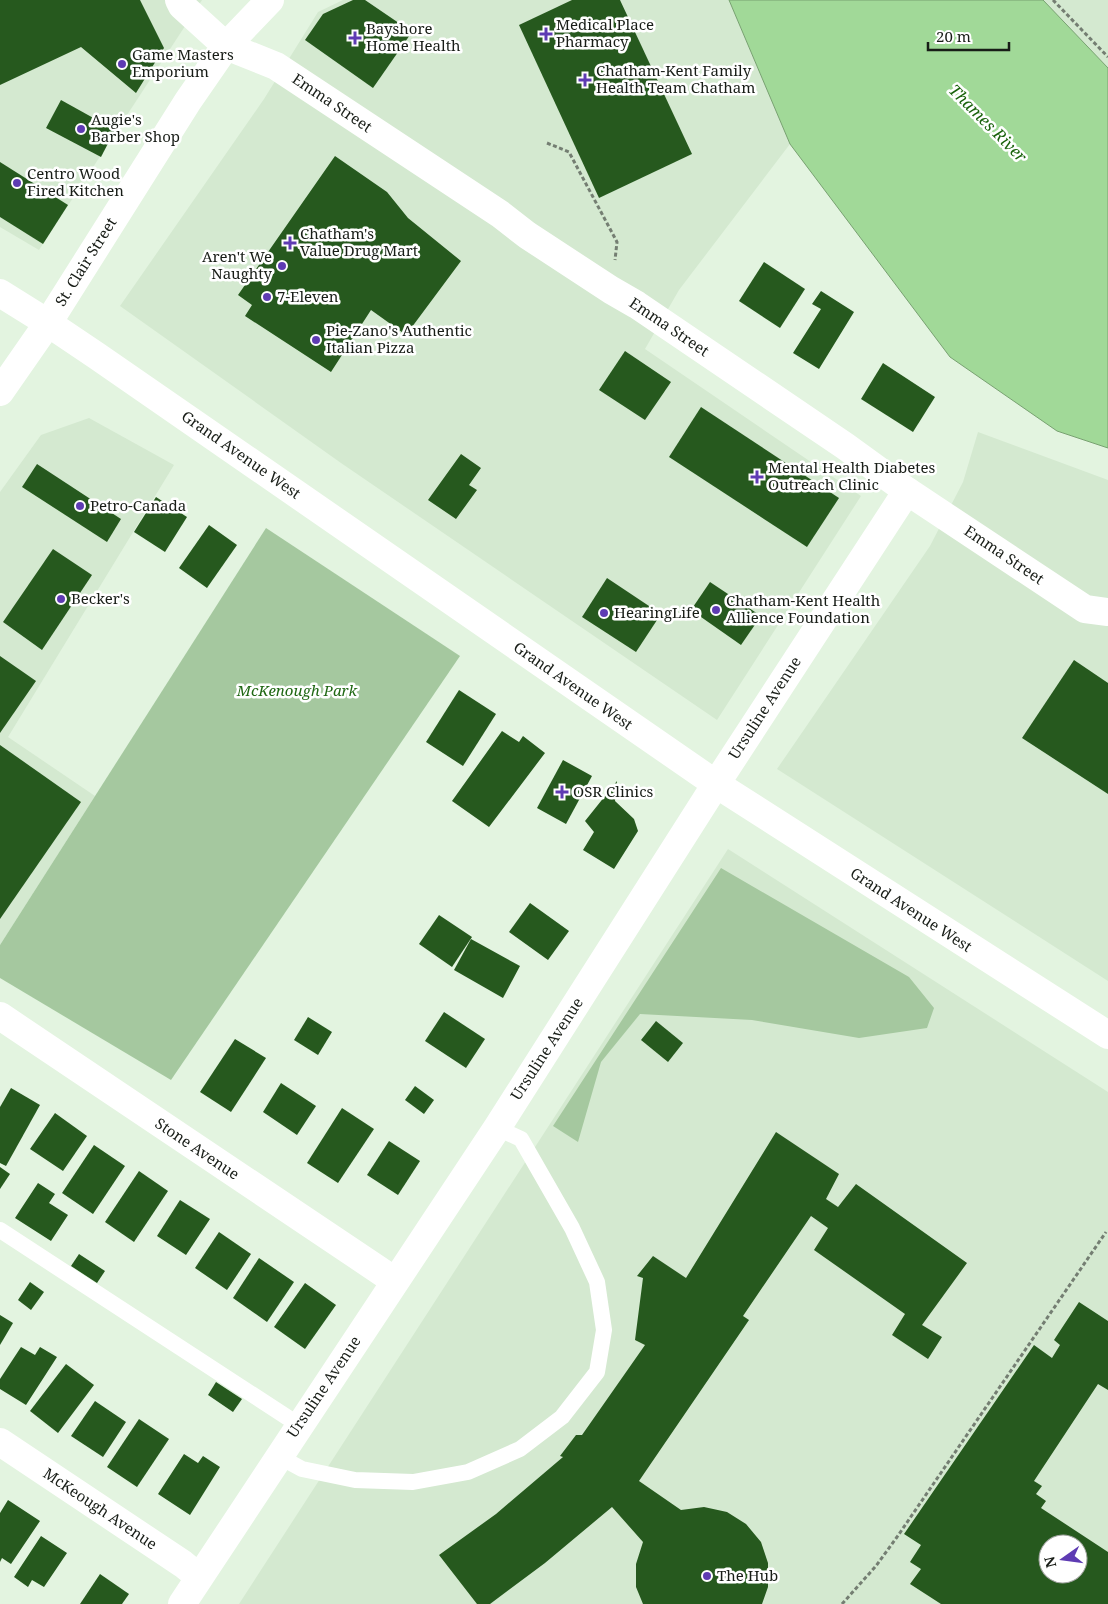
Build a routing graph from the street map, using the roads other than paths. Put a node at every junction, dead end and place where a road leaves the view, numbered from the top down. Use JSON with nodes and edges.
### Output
{"nodes":[{"id":1,"x":179,"y":0,"type":"edge"},
{"id":2,"x":264,"y":4,"type":"edge"},
{"id":3,"x":226,"y":46,"type":"junction"},
{"id":4,"x":0,"y":293,"type":"edge"},
{"id":5,"x":48,"y":323,"type":"junction"},
{"id":6,"x":0,"y":392,"type":"edge"},
{"id":7,"x":907,"y":491,"type":"junction"},
{"id":8,"x":1108,"y":612,"type":"edge"},
{"id":9,"x":716,"y":784,"type":"junction"},
{"id":10,"x":0,"y":1016,"type":"edge"},
{"id":11,"x":1108,"y":1035,"type":"edge"},
{"id":12,"x":497,"y":1128,"type":"junction"},
{"id":13,"x":0,"y":1230,"type":"edge"},
{"id":14,"x":395,"y":1281,"type":"junction"},
{"id":15,"x":299,"y":1425,"type":"junction"},
{"id":16,"x":0,"y":1442,"type":"edge"},
{"id":17,"x":278,"y":1456,"type":"junction"},
{"id":18,"x":199,"y":1577,"type":"junction"},
{"id":19,"x":182,"y":1604,"type":"edge"}],
"edges":[{"from":1,"to":3,"type":"street"},
{"from":2,"to":3,"type":"street","name":"St. Clair Street"},
{"from":3,"to":5,"type":"street","name":"St. Clair Street"},
{"from":3,"to":7,"type":"street","name":"Emma Street"},
{"from":4,"to":5,"type":"street","name":"Grand Avenue West"},
{"from":5,"to":6,"type":"street","name":"St. Clair Street"},
{"from":5,"to":9,"type":"street","name":"Grand Avenue West"},
{"from":7,"to":8,"type":"street","name":"Emma Street"},
{"from":7,"to":9,"type":"street","name":"Ursuline Avenue"},
{"from":9,"to":11,"type":"street","name":"Grand Avenue West"},
{"from":9,"to":12,"type":"street","name":"Ursuline Avenue"},
{"from":10,"to":14,"type":"street","name":"Stone Avenue"},
{"from":12,"to":14,"type":"street","name":"Ursuline Avenue"},
{"from":12,"to":17,"type":"lane"},
{"from":13,"to":15,"type":"lane"},
{"from":14,"to":15,"type":"street","name":"Ursuline Avenue"},
{"from":15,"to":17,"type":"street","name":"Ursuline Avenue"},
{"from":16,"to":18,"type":"street","name":"McKeough Avenue"},
{"from":17,"to":18,"type":"street","name":"Ursuline Avenue"},
{"from":18,"to":19,"type":"street","name":"Ursuline Avenue"}]}
